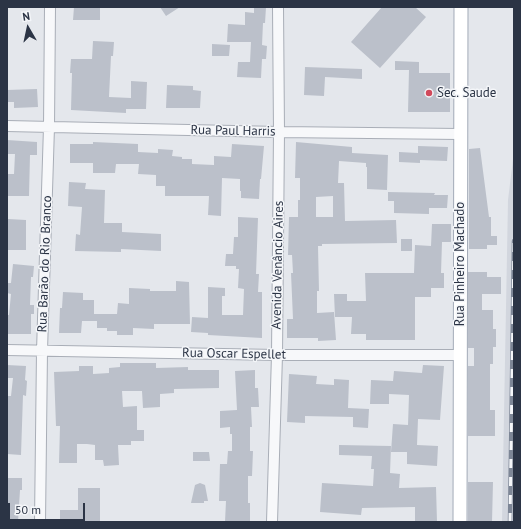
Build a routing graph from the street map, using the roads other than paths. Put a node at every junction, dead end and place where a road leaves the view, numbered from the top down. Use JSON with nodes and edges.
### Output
{"nodes":[{"id":1,"x":50,"y":7,"type":"edge"},
{"id":2,"x":278,"y":7,"type":"edge"},
{"id":3,"x":461,"y":7,"type":"edge"},
{"id":4,"x":7,"y":126,"type":"edge"},
{"id":5,"x":49,"y":127,"type":"junction"},
{"id":6,"x":279,"y":132,"type":"junction"},
{"id":7,"x":460,"y":134,"type":"junction"},
{"id":8,"x":7,"y":350,"type":"edge"},
{"id":9,"x":42,"y":350,"type":"junction"},
{"id":10,"x":277,"y":354,"type":"junction"},
{"id":11,"x":460,"y":354,"type":"junction"},
{"id":12,"x":40,"y":522,"type":"edge"},
{"id":13,"x":272,"y":522,"type":"edge"},
{"id":14,"x":460,"y":522,"type":"edge"}],
"edges":[{"from":1,"to":5,"type":"street","name":"Rua Barão do Rio Branco"},
{"from":2,"to":6,"type":"street","name":"Avenida Venâncio Aires"},
{"from":3,"to":7,"type":"main road","name":"Rua Pinheiro Machado"},
{"from":4,"to":5,"type":"street","name":"Rua Paul Harris"},
{"from":5,"to":6,"type":"street","name":"Rua Paul Harris"},
{"from":5,"to":9,"type":"street","name":"Rua Barão do Rio Branco"},
{"from":6,"to":7,"type":"street","name":"Rua Paul Harris"},
{"from":6,"to":10,"type":"street","name":"Avenida Venâncio Aires"},
{"from":7,"to":11,"type":"main road","name":"Rua Pinheiro Machado"},
{"from":8,"to":9,"type":"street","name":"Rua Oscar Espellet"},
{"from":9,"to":10,"type":"street","name":"Rua Oscar Espellet"},
{"from":9,"to":12,"type":"street","name":"Rua Barão do Rio Branco"},
{"from":10,"to":11,"type":"street","name":"Rua Oscar Espellet"},
{"from":10,"to":13,"type":"street","name":"Avenida Venâncio Aires"},
{"from":11,"to":14,"type":"main road","name":"Rua Pinheiro Machado"}]}
